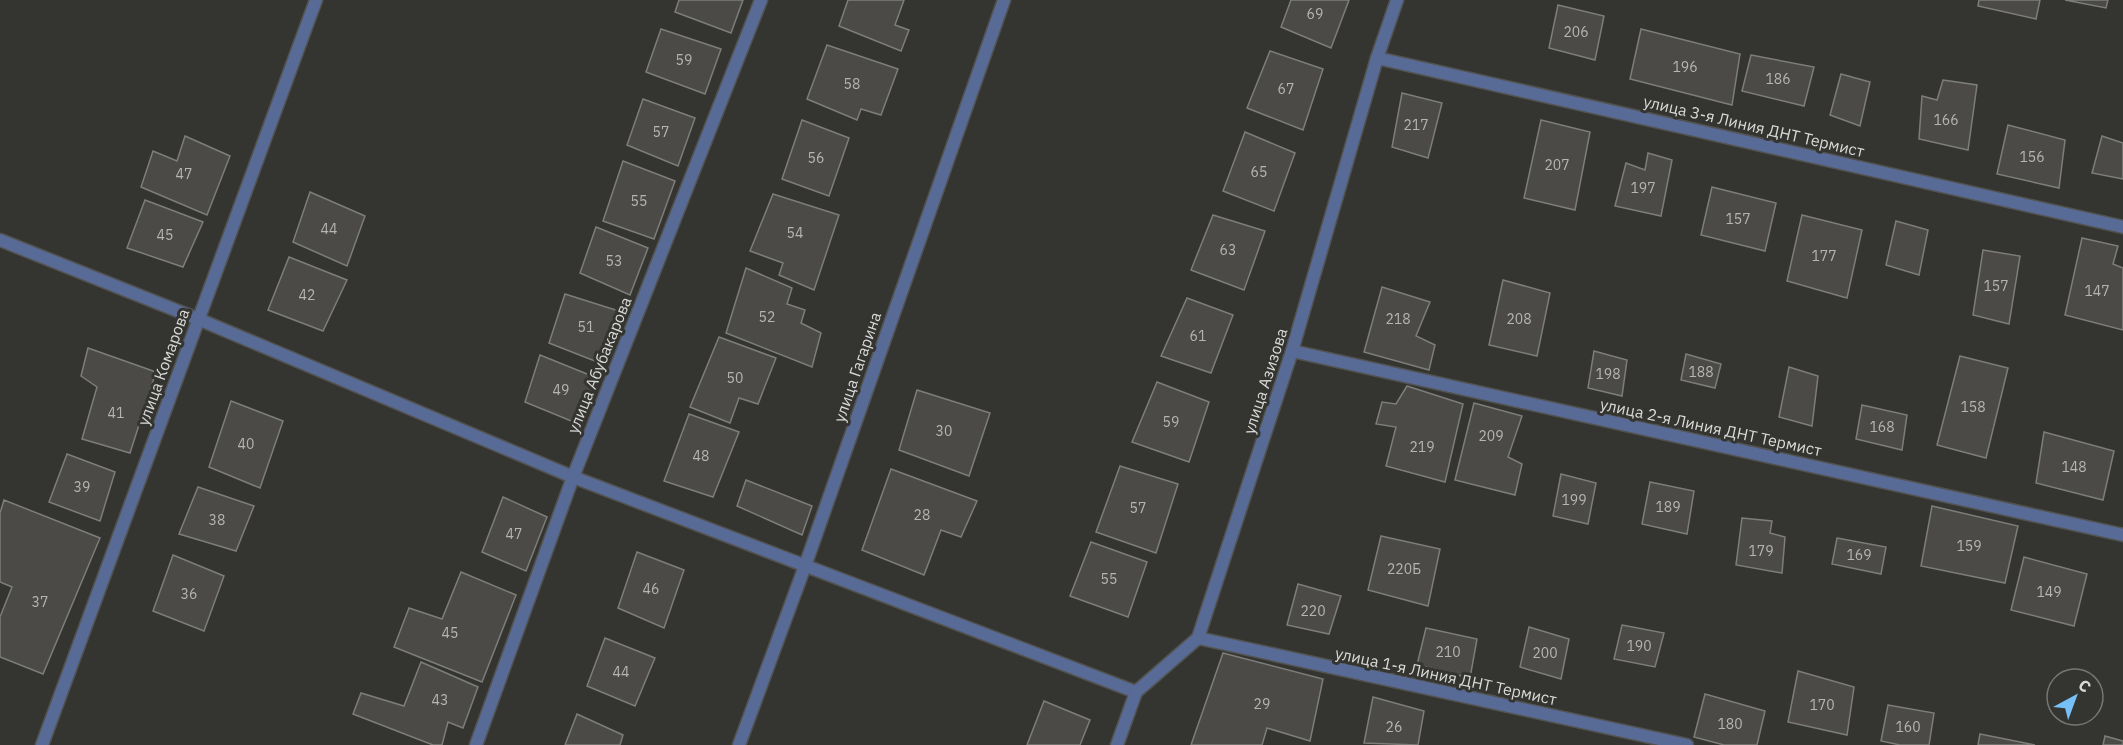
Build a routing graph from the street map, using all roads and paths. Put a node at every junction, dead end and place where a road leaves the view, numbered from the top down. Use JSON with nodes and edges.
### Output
{"nodes":[{"id":1,"x":316,"y":0,"type":"edge"},
{"id":2,"x":761,"y":0,"type":"edge"},
{"id":3,"x":1004,"y":0,"type":"edge"},
{"id":4,"x":1396,"y":0,"type":"edge"},
{"id":5,"x":1377,"y":58,"type":"junction"},
{"id":6,"x":2123,"y":227,"type":"edge"},
{"id":7,"x":0,"y":240,"type":"edge"},
{"id":8,"x":198,"y":320,"type":"junction"},
{"id":9,"x":1292,"y":351,"type":"junction"},
{"id":10,"x":573,"y":477,"type":"junction"},
{"id":11,"x":2123,"y":535,"type":"edge"},
{"id":12,"x":805,"y":566,"type":"junction"},
{"id":13,"x":1198,"y":638,"type":"junction"},
{"id":14,"x":1136,"y":692,"type":"junction"},
{"id":15,"x":1667,"y":743,"type":"edge"},
{"id":16,"x":42,"y":745,"type":"edge"},
{"id":17,"x":476,"y":745,"type":"edge"},
{"id":18,"x":739,"y":745,"type":"edge"},
{"id":19,"x":1117,"y":745,"type":"edge"},
{"id":20,"x":1687,"y":745,"type":"edge"}],
"edges":[{"from":1,"to":8,"type":"street","name":"улица Комарова"},
{"from":2,"to":10,"type":"street","name":"улица Абубакарова"},
{"from":3,"to":12,"type":"street","name":"улица Гагарина"},
{"from":4,"to":5,"type":"street","name":"улица Азизова"},
{"from":5,"to":6,"type":"street","name":"улица 3-я Линия ДНТ Термист"},
{"from":5,"to":9,"type":"street","name":"улица Азизова"},
{"from":7,"to":8,"type":"street"},
{"from":8,"to":10,"type":"street"},
{"from":8,"to":16,"type":"street","name":"улица Комарова"},
{"from":9,"to":11,"type":"street","name":"улица 2-я Линия ДНТ Термист"},
{"from":9,"to":13,"type":"street","name":"улица Азизова"},
{"from":10,"to":12,"type":"street"},
{"from":10,"to":17,"type":"street","name":"улица Абубакарова"},
{"from":12,"to":14,"type":"street"},
{"from":12,"to":18,"type":"street","name":"улица Гагарина"},
{"from":13,"to":14,"type":"street"},
{"from":13,"to":15,"type":"street","name":"улица 1-я Линия ДНТ Термист"},
{"from":14,"to":19,"type":"street"},
{"from":15,"to":20,"type":"street","name":"улица 1-я Линия ДНТ Термист"}]}
